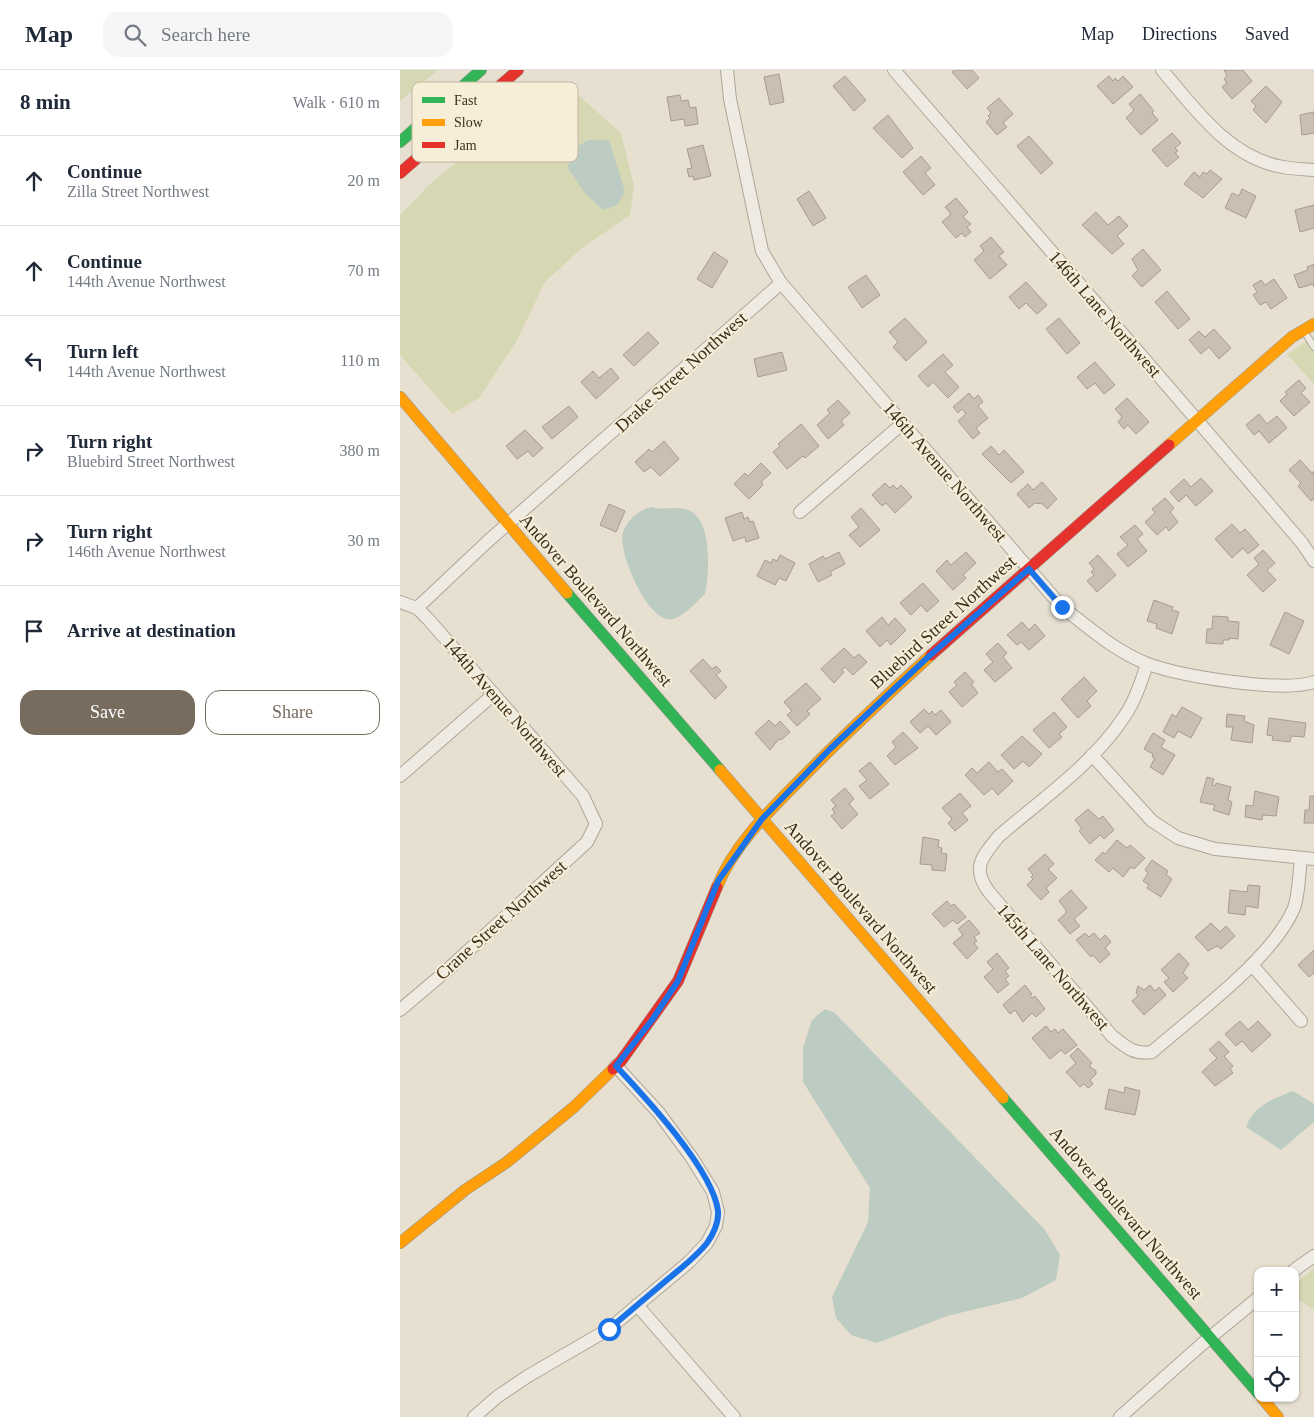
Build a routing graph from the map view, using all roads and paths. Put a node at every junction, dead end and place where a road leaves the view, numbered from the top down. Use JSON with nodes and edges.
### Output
{"nodes":[{"id":1,"x":481,"y":70,"type":"edge"},
{"id":2,"x":518,"y":70,"type":"edge"},
{"id":3,"x":727,"y":70,"type":"edge"},
{"id":4,"x":894,"y":70,"type":"edge"},
{"id":5,"x":1162,"y":70,"type":"edge"},
{"id":6,"x":468,"y":82,"type":"edge"},
{"id":7,"x":504,"y":82,"type":"edge"},
{"id":8,"x":412,"y":131,"type":"edge"},
{"id":9,"x":400,"y":142,"type":"edge"},
{"id":10,"x":413,"y":162,"type":"edge"},
{"id":11,"x":1314,"y":170,"type":"edge"},
{"id":12,"x":400,"y":173,"type":"edge"},
{"id":13,"x":781,"y":283,"type":"junction"},
{"id":14,"x":1314,"y":324,"type":"edge"},
{"id":15,"x":1303,"y":330,"type":"junction"},
{"id":16,"x":1314,"y":346,"type":"edge"},
{"id":17,"x":400,"y":397,"type":"edge"},
{"id":18,"x":1199,"y":420,"type":"junction"},
{"id":19,"x":903,"y":423,"type":"junction"},
{"id":20,"x":800,"y":512,"type":"dead end"},
{"id":21,"x":509,"y":525,"type":"junction"},
{"id":22,"x":1314,"y":561,"type":"edge"},
{"id":23,"x":1029,"y":569,"type":"junction"},
{"id":24,"x":400,"y":602,"type":"edge"},
{"id":25,"x":416,"y":608,"type":"junction"},
{"id":26,"x":1147,"y":664,"type":"junction"},
{"id":27,"x":1314,"y":682,"type":"edge"},
{"id":28,"x":494,"y":694,"type":"junction"},
{"id":29,"x":1092,"y":755,"type":"junction"},
{"id":30,"x":400,"y":776,"type":"edge"},
{"id":31,"x":762,"y":819,"type":"junction"},
{"id":32,"x":596,"y":824,"type":"joint"},
{"id":33,"x":1308,"y":859,"type":"edge"},
{"id":34,"x":1252,"y":965,"type":"junction"},
{"id":35,"x":402,"y":1003,"type":"edge"},
{"id":36,"x":1301,"y":1022,"type":"dead end"},
{"id":37,"x":616,"y":1066,"type":"junction"},
{"id":38,"x":400,"y":1243,"type":"edge"},
{"id":39,"x":1314,"y":1256,"type":"edge"},
{"id":40,"x":1299,"y":1267,"type":"edge"},
{"id":41,"x":1254,"y":1301,"type":"edge"},
{"id":42,"x":637,"y":1305,"type":"junction"},
{"id":43,"x":1210,"y":1337,"type":"junction"},
{"id":44,"x":1254,"y":1388,"type":"edge"},
{"id":45,"x":1265,"y":1402,"type":"edge"},
{"id":46,"x":474,"y":1417,"type":"edge"},
{"id":47,"x":734,"y":1417,"type":"edge"},
{"id":48,"x":1120,"y":1417,"type":"edge"},
{"id":49,"x":1278,"y":1417,"type":"edge"}],
"edges":[{"from":1,"to":6,"type":"street"},
{"from":2,"to":7,"type":"street"},
{"from":3,"to":13,"type":"street"},
{"from":4,"to":18,"type":"street","name":"146th Lane Northwest"},
{"from":5,"to":11,"type":"street"},
{"from":8,"to":9,"type":"street"},
{"from":10,"to":12,"type":"street"},
{"from":13,"to":19,"type":"street","name":"146th Avenue Northwest"},
{"from":13,"to":21,"type":"street","name":"Drake Street Northwest"},
{"from":14,"to":15,"type":"street","name":"Bluebird Street Northwest"},
{"from":15,"to":16,"type":"lane"},
{"from":15,"to":18,"type":"street","name":"Bluebird Street Northwest"},
{"from":17,"to":21,"type":"street","name":"Andover Boulevard Northwest"},
{"from":18,"to":22,"type":"street","name":"146th Lane Northwest"},
{"from":18,"to":23,"type":"street","name":"Bluebird Street Northwest"},
{"from":19,"to":20,"type":"street"},
{"from":19,"to":23,"type":"street","name":"146th Avenue Northwest"},
{"from":21,"to":25,"type":"street","name":"Drake Street Northwest"},
{"from":21,"to":31,"type":"street","name":"Andover Boulevard Northwest"},
{"from":23,"to":26,"type":"street","name":"146th Avenue Northwest"},
{"from":23,"to":31,"type":"street","name":"Bluebird Street Northwest"},
{"from":24,"to":25,"type":"street","name":"144th Avenue Northwest"},
{"from":25,"to":28,"type":"street","name":"144th Avenue Northwest"},
{"from":26,"to":27,"type":"street","name":"146th Avenue Northwest"},
{"from":26,"to":29,"type":"street"},
{"from":28,"to":30,"type":"street"},
{"from":28,"to":32,"type":"street","name":"144th Avenue Northwest"},
{"from":29,"to":33,"type":"street"},
{"from":29,"to":34,"type":"street","name":"145th Lane Northwest"},
{"from":31,"to":37,"type":"street","name":"Bluebird Street Northwest"},
{"from":31,"to":43,"type":"street","name":"Andover Boulevard Northwest"},
{"from":32,"to":35,"type":"street","name":"Crane Street Northwest"},
{"from":33,"to":34,"type":"street"},
{"from":34,"to":36,"type":"street"},
{"from":37,"to":38,"type":"street","name":"Bluebird Street Northwest"},
{"from":37,"to":42,"type":"street"},
{"from":39,"to":40,"type":"street"},
{"from":41,"to":43,"type":"street"},
{"from":42,"to":46,"type":"street"},
{"from":42,"to":47,"type":"street"},
{"from":43,"to":44,"type":"street","name":"Andover Boulevard Northwest"},
{"from":43,"to":48,"type":"street"},
{"from":45,"to":49,"type":"street"}]}
